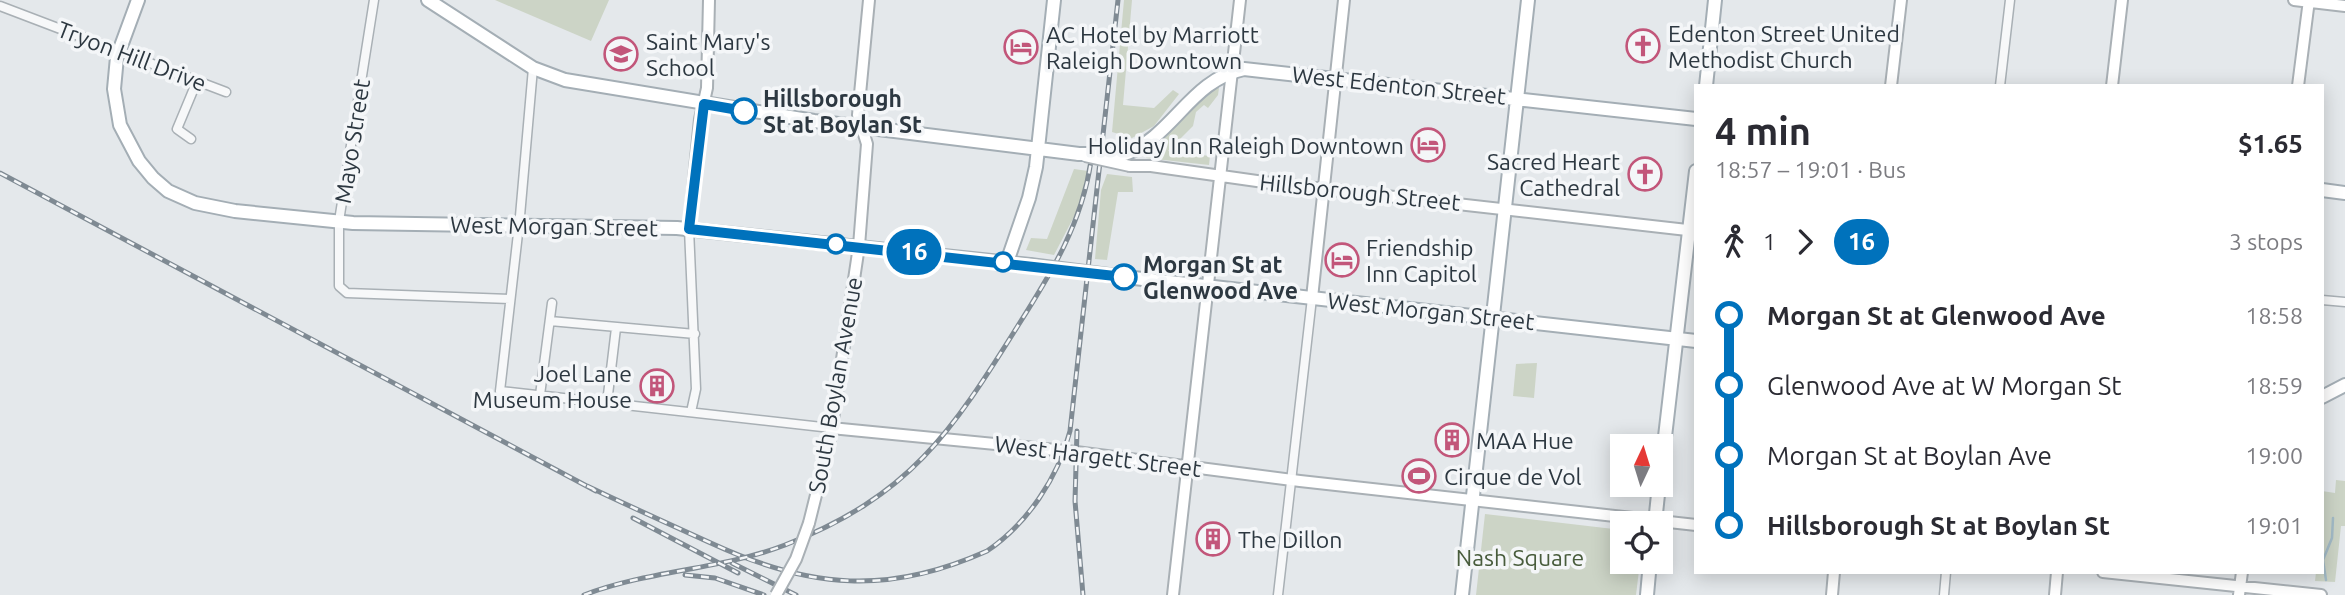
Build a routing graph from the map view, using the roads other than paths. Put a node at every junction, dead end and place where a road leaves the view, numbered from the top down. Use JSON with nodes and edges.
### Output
{"nodes":[{"id":1,"x":138,"y":0,"type":"edge"},
{"id":2,"x":374,"y":0,"type":"edge"},
{"id":3,"x":428,"y":0,"type":"edge"},
{"id":4,"x":709,"y":0,"type":"edge"},
{"id":5,"x":869,"y":0,"type":"edge"},
{"id":6,"x":1054,"y":0,"type":"edge"},
{"id":7,"x":1240,"y":0,"type":"edge"},
{"id":8,"x":1345,"y":0,"type":"edge"},
{"id":9,"x":1528,"y":0,"type":"edge"},
{"id":10,"x":1716,"y":0,"type":"edge"},
{"id":11,"x":1901,"y":0,"type":"edge"},
{"id":12,"x":2010,"y":0,"type":"edge"},
{"id":13,"x":2122,"y":0,"type":"edge"},
{"id":14,"x":2294,"y":0,"type":"edge"},
{"id":15,"x":2309,"y":1,"type":"edge"},
{"id":16,"x":0,"y":6,"type":"edge"},
{"id":17,"x":446,"y":6,"type":"edge"},
{"id":18,"x":2345,"y":6,"type":"edge"},
{"id":19,"x":118,"y":51,"type":"junction"},
{"id":20,"x":533,"y":68,"type":"junction"},
{"id":21,"x":1231,"y":72,"type":"junction"},
{"id":22,"x":1336,"y":78,"type":"junction"},
{"id":23,"x":197,"y":80,"type":"junction"},
{"id":24,"x":1706,"y":84,"type":"edge"},
{"id":25,"x":1891,"y":84,"type":"edge"},
{"id":26,"x":2000,"y":84,"type":"edge"},
{"id":27,"x":2112,"y":84,"type":"edge"},
{"id":28,"x":2298,"y":84,"type":"edge"},
{"id":29,"x":226,"y":92,"type":"dead end"},
{"id":30,"x":1518,"y":98,"type":"junction"},
{"id":31,"x":704,"y":104,"type":"junction"},
{"id":32,"x":1694,"y":119,"type":"edge"},
{"id":33,"x":862,"y":127,"type":"junction"},
{"id":34,"x":191,"y":139,"type":"dead end"},
{"id":35,"x":1039,"y":150,"type":"junction"},
{"id":36,"x":1132,"y":152,"type":"junction"},
{"id":37,"x":1079,"y":154,"type":"junction"},
{"id":38,"x":1151,"y":166,"type":"junction"},
{"id":39,"x":1220,"y":176,"type":"junction"},
{"id":40,"x":1324,"y":188,"type":"junction"},
{"id":41,"x":2324,"y":190,"type":"edge"},
{"id":42,"x":2345,"y":193,"type":"edge"},
{"id":43,"x":1694,"y":200,"type":"edge"},
{"id":44,"x":1506,"y":209,"type":"junction"},
{"id":45,"x":339,"y":221,"type":"junction"},
{"id":46,"x":519,"y":225,"type":"junction"},
{"id":47,"x":689,"y":229,"type":"junction"},
{"id":48,"x":1692,"y":230,"type":"edge"},
{"id":49,"x":859,"y":246,"type":"junction"},
{"id":50,"x":1007,"y":262,"type":"junction"},
{"id":51,"x":1208,"y":286,"type":"junction"},
{"id":52,"x":1312,"y":298,"type":"junction"},
{"id":53,"x":510,"y":299,"type":"junction"},
{"id":54,"x":2324,"y":300,"type":"edge"},
{"id":55,"x":2345,"y":302,"type":"edge"},
{"id":56,"x":552,"y":303,"type":"dead end"},
{"id":57,"x":1494,"y":319,"type":"junction"},
{"id":58,"x":550,"y":321,"type":"junction"},
{"id":59,"x":616,"y":328,"type":"junction"},
{"id":60,"x":695,"y":334,"type":"junction"},
{"id":61,"x":1676,"y":339,"type":"junction"},
{"id":62,"x":1694,"y":341,"type":"edge"},
{"id":63,"x":2345,"y":385,"type":"edge"},
{"id":64,"x":540,"y":396,"type":"junction"},
{"id":65,"x":2324,"y":396,"type":"edge"},
{"id":66,"x":607,"y":403,"type":"junction"},
{"id":67,"x":691,"y":412,"type":"junction"},
{"id":68,"x":831,"y":428,"type":"junction"},
{"id":69,"x":1665,"y":434,"type":"edge"},
{"id":70,"x":1188,"y":466,"type":"junction"},
{"id":71,"x":1291,"y":480,"type":"junction"},
{"id":72,"x":1473,"y":501,"type":"junction"},
{"id":73,"x":1610,"y":517,"type":"edge"},
{"id":74,"x":1673,"y":523,"type":"edge"},
{"id":75,"x":1694,"y":525,"type":"edge"},
{"id":76,"x":1649,"y":574,"type":"edge"},
{"id":77,"x":1835,"y":574,"type":"edge"},
{"id":78,"x":1946,"y":574,"type":"edge"},
{"id":79,"x":2057,"y":574,"type":"edge"},
{"id":80,"x":2117,"y":574,"type":"edge"},
{"id":81,"x":2239,"y":591,"type":"edge"},
{"id":82,"x":776,"y":595,"type":"edge"},
{"id":83,"x":1173,"y":595,"type":"edge"},
{"id":84,"x":1278,"y":595,"type":"edge"},
{"id":85,"x":1462,"y":595,"type":"edge"},
{"id":86,"x":1647,"y":595,"type":"edge"},
{"id":87,"x":1832,"y":595,"type":"edge"},
{"id":88,"x":1944,"y":595,"type":"edge"},
{"id":89,"x":2055,"y":595,"type":"edge"},
{"id":90,"x":2320,"y":595,"type":"edge"}],
"edges":[{"from":1,"to":19,"type":"main road","name":"West Morgan Street"},
{"from":2,"to":45,"type":"street","name":"Mayo Street"},
{"from":3,"to":17,"type":"main road","name":"Hillsborough Street"},
{"from":4,"to":31,"type":"street"},
{"from":5,"to":33,"type":"street","name":"South Boylan Avenue"},
{"from":6,"to":35,"type":"main road"},
{"from":7,"to":21,"type":"street"},
{"from":8,"to":22,"type":"street"},
{"from":9,"to":30,"type":"main road"},
{"from":10,"to":24,"type":"main road"},
{"from":11,"to":25,"type":"street"},
{"from":12,"to":26,"type":"street"},
{"from":13,"to":27,"type":"street"},
{"from":14,"to":15,"type":"street"},
{"from":15,"to":18,"type":"street"},
{"from":15,"to":28,"type":"street"},
{"from":16,"to":19,"type":"street","name":"Tryon Hill Drive"},
{"from":17,"to":20,"type":"main road","name":"Hillsborough Street"},
{"from":19,"to":23,"type":"street","name":"Tryon Hill Drive"},
{"from":19,"to":45,"type":"main road","name":"West Morgan Street"},
{"from":20,"to":31,"type":"main road","name":"Hillsborough Street"},
{"from":20,"to":46,"type":"street"},
{"from":21,"to":22,"type":"main road","name":"West Edenton Street"},
{"from":21,"to":36,"type":"main road","name":"West Edenton Street"},
{"from":21,"to":39,"type":"street"},
{"from":22,"to":30,"type":"main road","name":"West Edenton Street"},
{"from":22,"to":40,"type":"street"},
{"from":23,"to":29,"type":"street","name":"Tryon Hill Drive"},
{"from":23,"to":34,"type":"street"},
{"from":30,"to":32,"type":"main road","name":"West Edenton Street"},
{"from":30,"to":44,"type":"main road"},
{"from":31,"to":33,"type":"main road","name":"Hillsborough Street"},
{"from":31,"to":47,"type":"street"},
{"from":33,"to":35,"type":"main road","name":"Hillsborough Street"},
{"from":33,"to":49,"type":"street","name":"South Boylan Avenue"},
{"from":35,"to":37,"type":"main road","name":"Hillsborough Street"},
{"from":35,"to":50,"type":"main road"},
{"from":36,"to":37,"type":"main road","name":"Hillsborough Street","bridge":true},
{"from":36,"to":38,"type":"street","name":"Hillsborough Street"},
{"from":37,"to":38,"type":"street","name":"Hillsborough Street","bridge":true},
{"from":38,"to":39,"type":"street","name":"Hillsborough Street"},
{"from":39,"to":40,"type":"street","name":"Hillsborough Street"},
{"from":39,"to":51,"type":"street"},
{"from":40,"to":44,"type":"street","name":"Hillsborough Street"},
{"from":40,"to":52,"type":"street"},
{"from":41,"to":42,"type":"main road"},
{"from":43,"to":48,"type":"main road"},
{"from":44,"to":48,"type":"street","name":"Hillsborough Street"},
{"from":44,"to":57,"type":"main road"},
{"from":45,"to":46,"type":"main road","name":"West Morgan Street"},
{"from":45,"to":53,"type":"street","name":"Mayo Street"},
{"from":46,"to":47,"type":"main road","name":"West Morgan Street"},
{"from":46,"to":53,"type":"street"},
{"from":47,"to":49,"type":"main road","name":"West Morgan Street"},
{"from":47,"to":60,"type":"street"},
{"from":48,"to":61,"type":"main road"},
{"from":49,"to":50,"type":"main road","name":"West Morgan Street"},
{"from":49,"to":68,"type":"street","name":"South Boylan Avenue"},
{"from":50,"to":51,"type":"main road","name":"West Morgan Street","bridge":true},
{"from":51,"to":52,"type":"main road","name":"West Morgan Street"},
{"from":51,"to":70,"type":"street"},
{"from":52,"to":57,"type":"main road","name":"West Morgan Street"},
{"from":52,"to":71,"type":"street"},
{"from":53,"to":64,"type":"street","name":"West Hargett Street"},
{"from":54,"to":55,"type":"street"},
{"from":56,"to":58,"type":"street"},
{"from":57,"to":61,"type":"main road","name":"West Morgan Street"},
{"from":57,"to":72,"type":"main road"},
{"from":58,"to":59,"type":"street"},
{"from":58,"to":64,"type":"street"},
{"from":59,"to":60,"type":"street"},
{"from":59,"to":66,"type":"street"},
{"from":60,"to":67,"type":"street"},
{"from":61,"to":62,"type":"main road","name":"West Morgan Street"},
{"from":61,"to":69,"type":"main road"},
{"from":63,"to":65,"type":"main road"},
{"from":64,"to":66,"type":"street","name":"West Hargett Street"},
{"from":66,"to":67,"type":"street","name":"West Hargett Street"},
{"from":67,"to":68,"type":"street","name":"West Hargett Street"},
{"from":68,"to":70,"type":"street","name":"West Hargett Street"},
{"from":68,"to":82,"type":"street","name":"South Boylan Avenue","bridge":true},
{"from":70,"to":71,"type":"street","name":"West Hargett Street"},
{"from":70,"to":83,"type":"street"},
{"from":71,"to":72,"type":"street","name":"West Hargett Street"},
{"from":71,"to":84,"type":"street"},
{"from":72,"to":73,"type":"street","name":"West Hargett Street"},
{"from":72,"to":85,"type":"main road"},
{"from":74,"to":75,"type":"street","name":"West Hargett Street"},
{"from":76,"to":86,"type":"main road"},
{"from":77,"to":87,"type":"street"},
{"from":78,"to":88,"type":"street"},
{"from":79,"to":89,"type":"street"},
{"from":80,"to":81,"type":"street"},
{"from":81,"to":90,"type":"street"}]}
